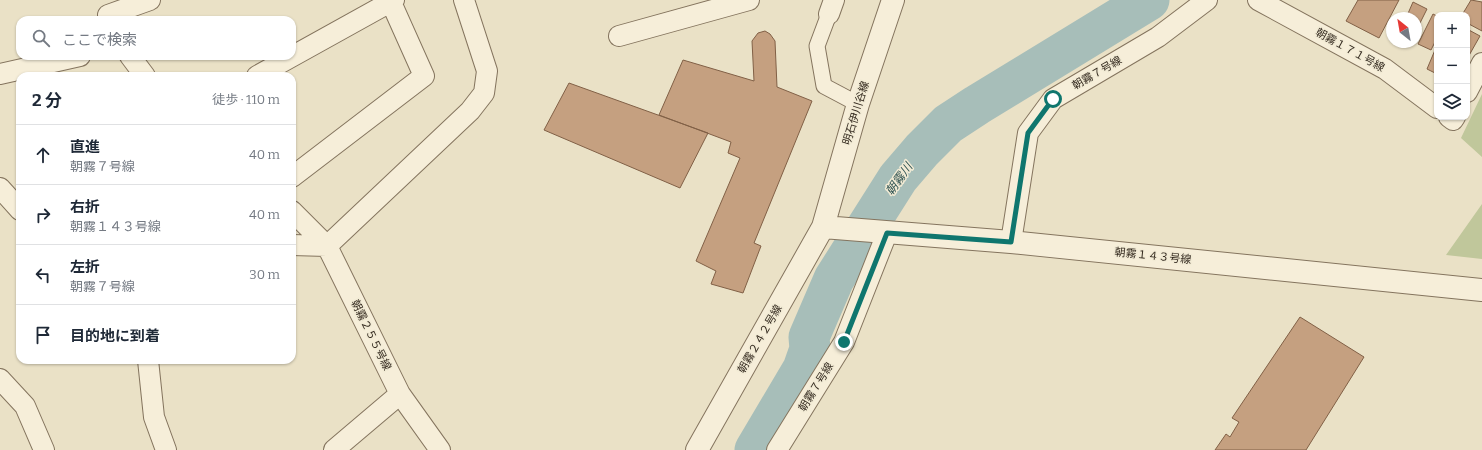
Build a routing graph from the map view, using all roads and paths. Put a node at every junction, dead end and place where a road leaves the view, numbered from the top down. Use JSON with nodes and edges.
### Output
{"nodes":[{"id":1,"x":150,"y":0,"type":"edge"},
{"id":2,"x":464,"y":0,"type":"edge"},
{"id":3,"x":749,"y":0,"type":"edge"},
{"id":4,"x":893,"y":0,"type":"edge"},
{"id":5,"x":1207,"y":0,"type":"edge"},
{"id":6,"x":1258,"y":0,"type":"edge"},
{"id":7,"x":392,"y":1,"type":"edge"},
{"id":8,"x":832,"y":7,"type":"edge"},
{"id":9,"x":106,"y":12,"type":"edge"},
{"id":10,"x":619,"y":36,"type":"dead end"},
{"id":11,"x":296,"y":54,"type":"edge"},
{"id":12,"x":66,"y":60,"type":"edge"},
{"id":13,"x":133,"y":60,"type":"edge"},
{"id":14,"x":286,"y":60,"type":"edge"},
{"id":15,"x":1482,"y":63,"type":"edge"},
{"id":16,"x":25,"y":72,"type":"edge"},
{"id":17,"x":143,"y":72,"type":"edge"},
{"id":18,"x":264,"y":72,"type":"edge"},
{"id":19,"x":16,"y":73,"type":"edge"},
{"id":20,"x":0,"y":74,"type":"edge"},
{"id":21,"x":1470,"y":86,"type":"edge"},
{"id":22,"x":858,"y":104,"type":"junction"},
{"id":23,"x":1434,"y":106,"type":"edge"},
{"id":24,"x":296,"y":174,"type":"edge"},
{"id":25,"x":0,"y":188,"type":"edge"},
{"id":26,"x":16,"y":206,"type":"edge"},
{"id":27,"x":296,"y":215,"type":"edge"},
{"id":28,"x":824,"y":227,"type":"junction"},
{"id":29,"x":882,"y":233,"type":"junction"},
{"id":30,"x":1011,"y":242,"type":"junction"},
{"id":31,"x":296,"y":244,"type":"edge"},
{"id":32,"x":327,"y":246,"type":"junction"},
{"id":33,"x":1482,"y":290,"type":"edge"},
{"id":34,"x":148,"y":364,"type":"edge"},
{"id":35,"x":0,"y":379,"type":"edge"},
{"id":36,"x":400,"y":394,"type":"junction"},
{"id":37,"x":44,"y":450,"type":"edge"},
{"id":38,"x":166,"y":450,"type":"edge"},
{"id":39,"x":334,"y":450,"type":"edge"},
{"id":40,"x":440,"y":450,"type":"edge"},
{"id":41,"x":697,"y":450,"type":"edge"},
{"id":42,"x":777,"y":450,"type":"edge"}],
"edges":[{"from":1,"to":9,"type":"street"},
{"from":2,"to":32,"type":"street"},
{"from":3,"to":10,"type":"street"},
{"from":4,"to":22,"type":"street","name":"明石伊川谷線"},
{"from":5,"to":30,"type":"street","name":"朝霧７号線"},
{"from":6,"to":23,"type":"street","name":"朝霧１７１号線"},
{"from":7,"to":11,"type":"street"},
{"from":7,"to":24,"type":"street"},
{"from":8,"to":22,"type":"street"},
{"from":12,"to":16,"type":"street"},
{"from":13,"to":17,"type":"street"},
{"from":14,"to":18,"type":"street"},
{"from":15,"to":21,"type":"street"},
{"from":19,"to":20,"type":"street"},
{"from":22,"to":28,"type":"street","name":"明石伊川谷線"},
{"from":25,"to":26,"type":"street"},
{"from":27,"to":32,"type":"street","name":"朝霧２５５号線"},
{"from":28,"to":29,"type":"street","name":"朝霧１４３号線"},
{"from":28,"to":41,"type":"street","name":"朝霧２４２号線"},
{"from":29,"to":30,"type":"street","name":"朝霧１４３号線"},
{"from":29,"to":42,"type":"street","name":"朝霧７号線"},
{"from":30,"to":33,"type":"street","name":"朝霧１４３号線"},
{"from":31,"to":32,"type":"street"},
{"from":32,"to":36,"type":"street","name":"朝霧２５５号線"},
{"from":34,"to":38,"type":"street"},
{"from":35,"to":37,"type":"street"},
{"from":36,"to":39,"type":"street"},
{"from":36,"to":40,"type":"street","name":"朝霧２５５号線"}]}
